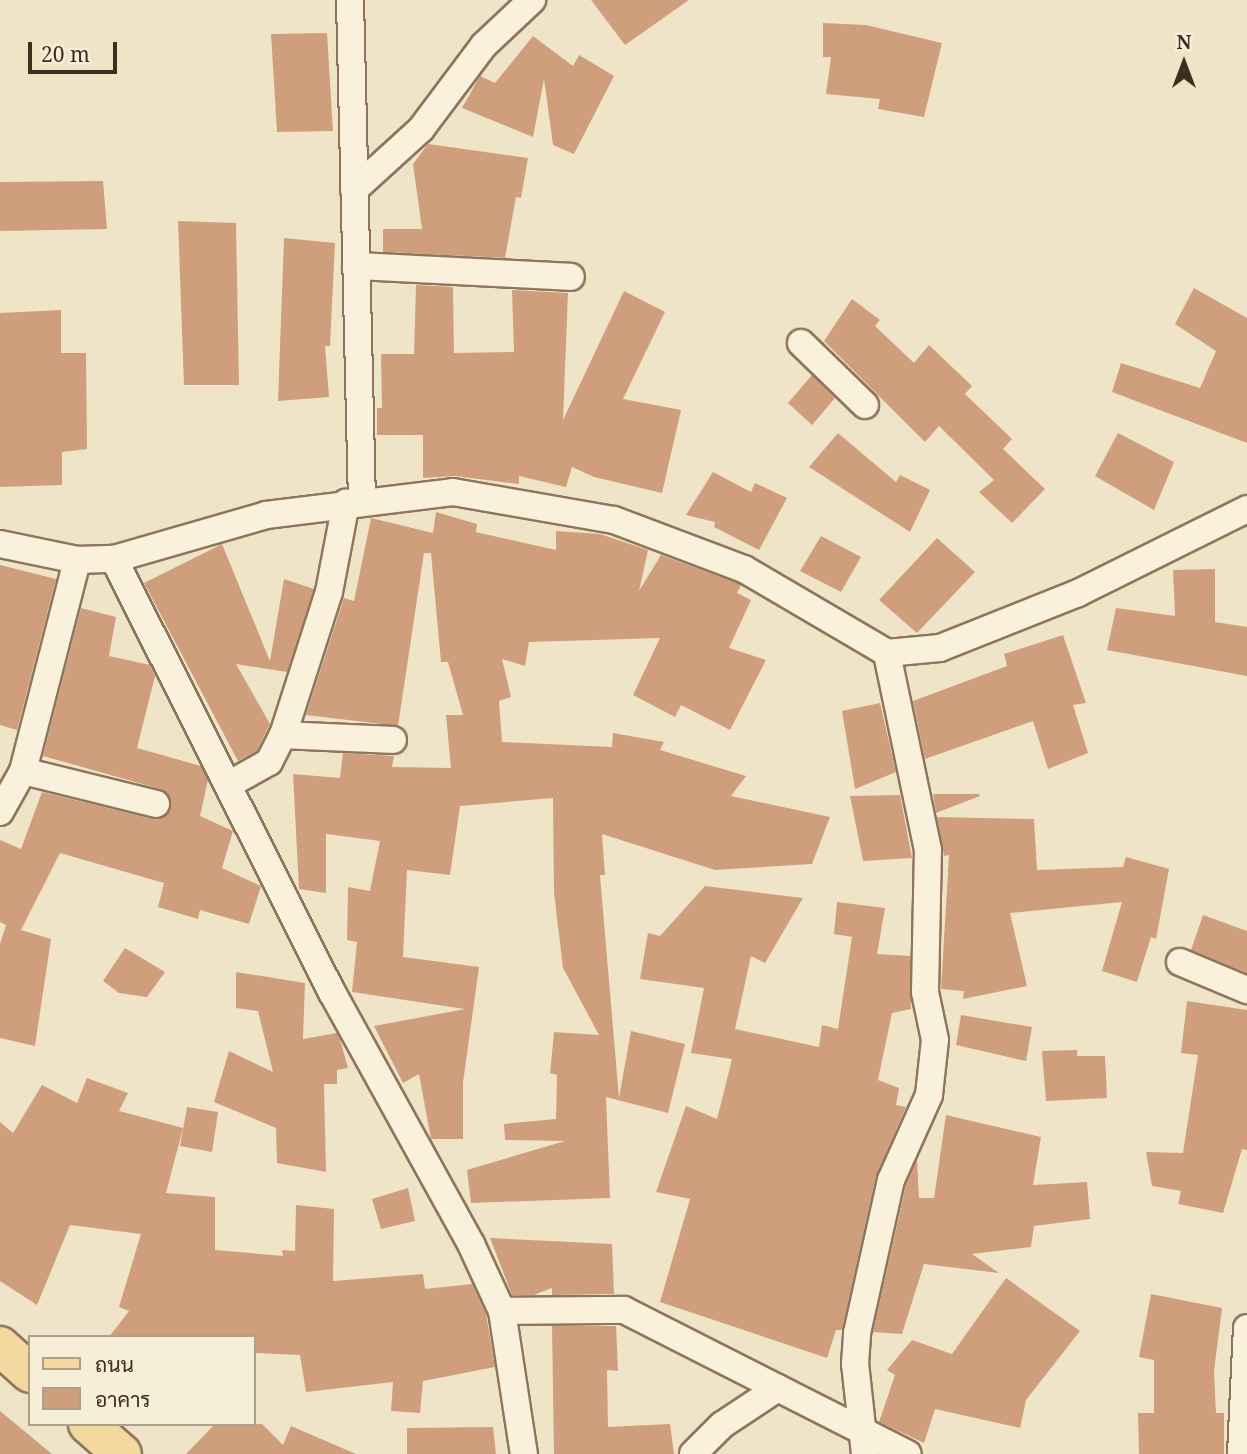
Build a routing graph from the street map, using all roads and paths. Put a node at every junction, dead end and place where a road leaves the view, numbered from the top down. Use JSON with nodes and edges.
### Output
{"nodes":[{"id":1,"x":350,"y":0,"type":"edge"},
{"id":2,"x":532,"y":0,"type":"edge"},
{"id":3,"x":354,"y":190,"type":"junction"},
{"id":4,"x":356,"y":266,"type":"junction"},
{"id":5,"x":571,"y":277,"type":"dead end"},
{"id":6,"x":801,"y":343,"type":"dead end"},
{"id":7,"x":864,"y":405,"type":"dead end"},
{"id":8,"x":354,"y":501,"type":"junction"},
{"id":9,"x":1247,"y":509,"type":"edge"},
{"id":10,"x":0,"y":544,"type":"edge"},
{"id":11,"x":114,"y":559,"type":"junction"},
{"id":12,"x":77,"y":560,"type":"junction"},
{"id":13,"x":887,"y":653,"type":"junction"},
{"id":14,"x":283,"y":735,"type":"junction"},
{"id":15,"x":393,"y":740,"type":"dead end"},
{"id":16,"x":23,"y":771,"type":"junction"},
{"id":17,"x":228,"y":785,"type":"junction"},
{"id":18,"x":156,"y":804,"type":"dead end"},
{"id":19,"x":0,"y":812,"type":"edge"},
{"id":20,"x":1180,"y":962,"type":"dead end"},
{"id":21,"x":1247,"y":990,"type":"edge"},
{"id":22,"x":502,"y":1311,"type":"junction"},
{"id":23,"x":1247,"y":1328,"type":"edge"},
{"id":24,"x":0,"y":1346,"type":"edge"},
{"id":25,"x":28,"y":1371,"type":"edge"},
{"id":26,"x":778,"y":1388,"type":"junction"},
{"id":27,"x":90,"y":1426,"type":"edge"},
{"id":28,"x":865,"y":1443,"type":"edge"},
{"id":29,"x":122,"y":1454,"type":"edge"},
{"id":30,"x":524,"y":1454,"type":"edge"},
{"id":31,"x":693,"y":1454,"type":"edge"},
{"id":32,"x":908,"y":1454,"type":"edge"},
{"id":33,"x":1241,"y":1454,"type":"edge"}],
"edges":[{"from":1,"to":3,"type":"street"},
{"from":2,"to":3,"type":"street"},
{"from":3,"to":4,"type":"street"},
{"from":4,"to":5,"type":"street"},
{"from":4,"to":8,"type":"street"},
{"from":6,"to":7,"type":"street"},
{"from":8,"to":11,"type":"street"},
{"from":8,"to":13,"type":"street"},
{"from":8,"to":14,"type":"street"},
{"from":9,"to":13,"type":"street"},
{"from":10,"to":12,"type":"street"},
{"from":11,"to":12,"type":"street"},
{"from":11,"to":17,"type":"street"},
{"from":12,"to":16,"type":"street"},
{"from":13,"to":28,"type":"street"},
{"from":14,"to":15,"type":"street"},
{"from":14,"to":17,"type":"street"},
{"from":16,"to":18,"type":"street"},
{"from":16,"to":19,"type":"street"},
{"from":17,"to":22,"type":"street"},
{"from":20,"to":21,"type":"street"},
{"from":22,"to":26,"type":"street"},
{"from":22,"to":30,"type":"street"},
{"from":23,"to":33,"type":"street"},
{"from":24,"to":25,"type":"main road"},
{"from":26,"to":28,"type":"street"},
{"from":26,"to":31,"type":"street"},
{"from":27,"to":29,"type":"main road"},
{"from":28,"to":32,"type":"street"}]}
